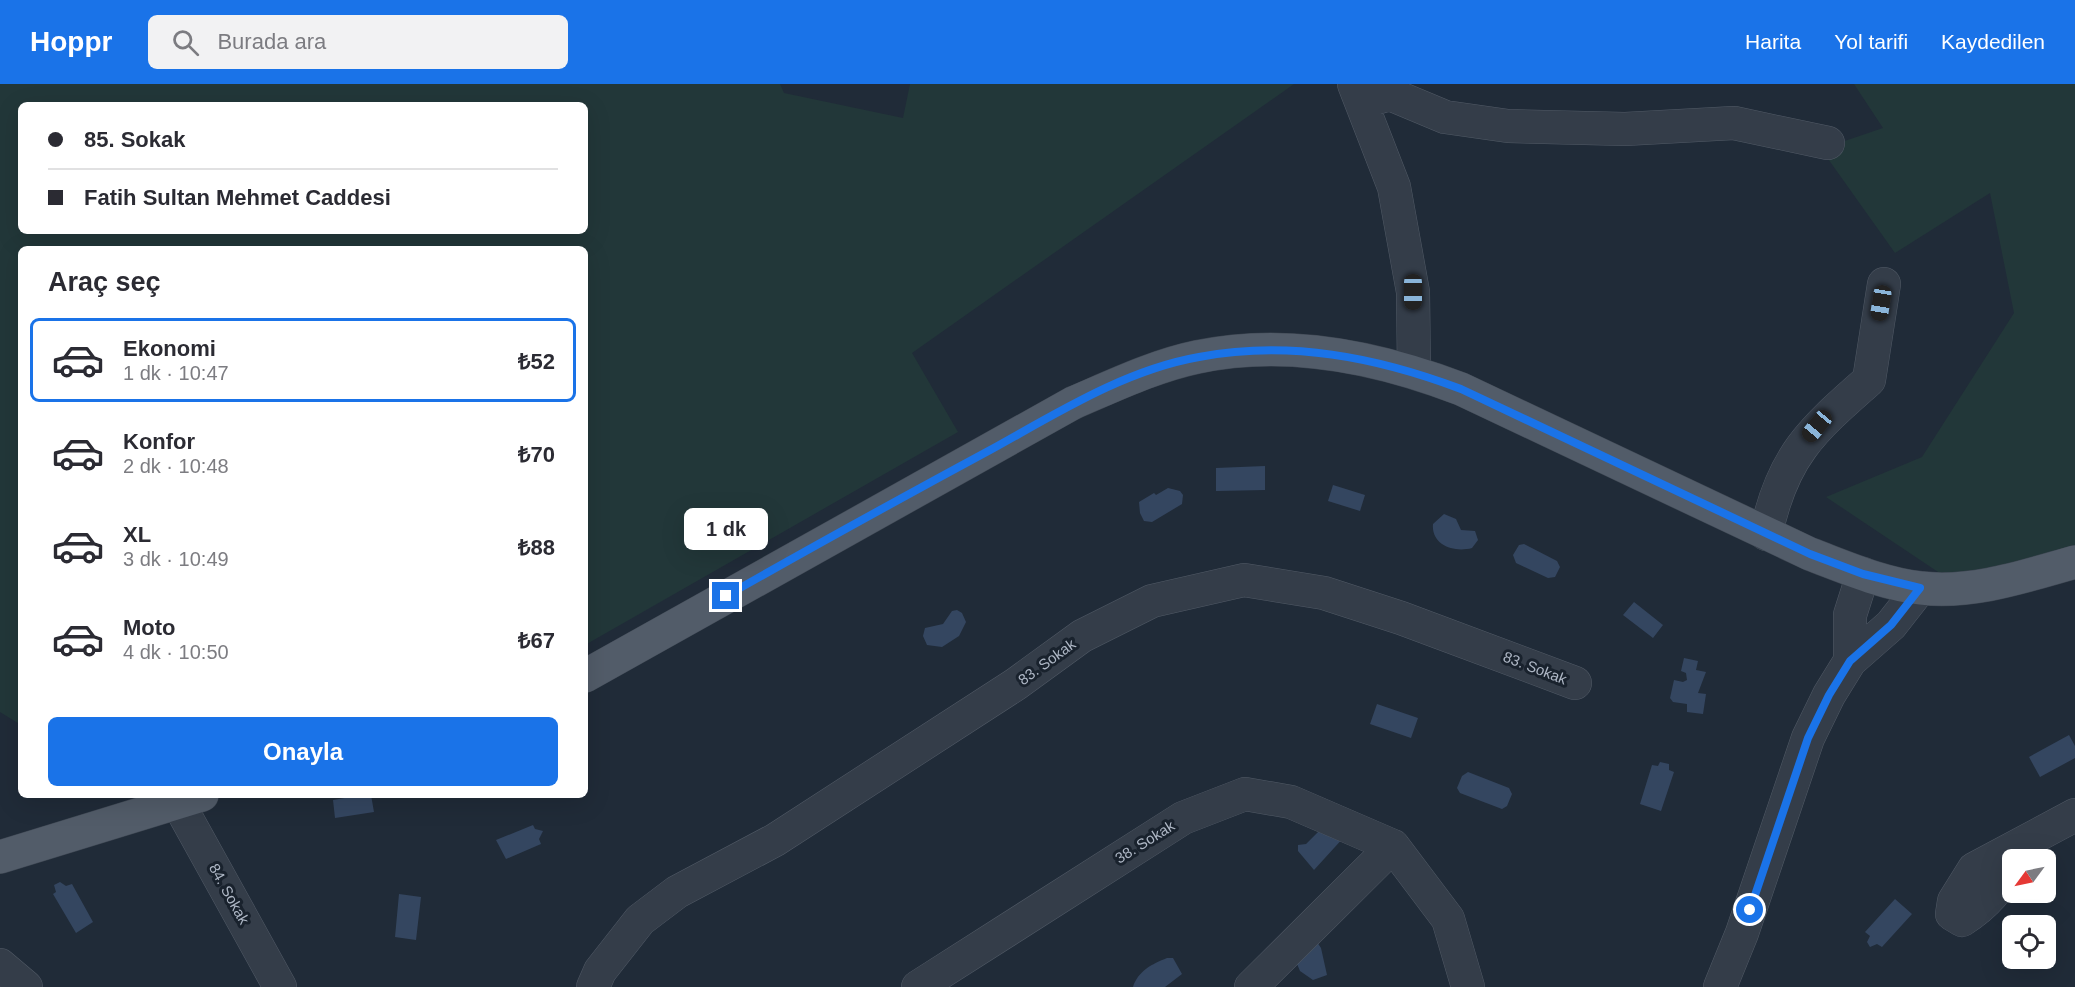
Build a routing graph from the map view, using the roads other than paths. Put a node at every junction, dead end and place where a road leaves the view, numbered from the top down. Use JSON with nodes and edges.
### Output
{"nodes":[{"id":1,"x":1358,"y":93,"type":"edge"},
{"id":2,"x":1828,"y":143,"type":"dead end"},
{"id":3,"x":1884,"y":284,"type":"dead end"},
{"id":4,"x":1414,"y":371,"type":"junction"},
{"id":5,"x":1766,"y":534,"type":"junction"},
{"id":6,"x":2075,"y":562,"type":"edge"},
{"id":7,"x":1863,"y":574,"type":"junction"},
{"id":8,"x":1920,"y":588,"type":"junction"},
{"id":9,"x":1850,"y":661,"type":"junction"},
{"id":10,"x":588,"y":674,"type":"edge"},
{"id":11,"x":1575,"y":683,"type":"dead end"},
{"id":12,"x":189,"y":798,"type":"edge"},
{"id":13,"x":2075,"y":815,"type":"edge"},
{"id":14,"x":1393,"y":846,"type":"junction"},
{"id":15,"x":2025,"y":849,"type":"edge"},
{"id":16,"x":0,"y":857,"type":"edge"},
{"id":17,"x":0,"y":965,"type":"edge"},
{"id":18,"x":26,"y":987,"type":"edge"},
{"id":19,"x":280,"y":987,"type":"edge"},
{"id":20,"x":592,"y":987,"type":"edge"},
{"id":21,"x":918,"y":987,"type":"edge"},
{"id":22,"x":1251,"y":987,"type":"edge"},
{"id":23,"x":1468,"y":987,"type":"edge"},
{"id":24,"x":1720,"y":987,"type":"edge"}],
"edges":[{"from":1,"to":2,"type":"street"},
{"from":1,"to":4,"type":"street"},
{"from":3,"to":5,"type":"street"},
{"from":4,"to":5,"type":"main road"},
{"from":4,"to":10,"type":"main road"},
{"from":5,"to":7,"type":"main road"},
{"from":6,"to":8,"type":"main road"},
{"from":7,"to":8,"type":"main road"},
{"from":7,"to":9,"type":"street"},
{"from":8,"to":9,"type":"street"},
{"from":9,"to":24,"type":"street"},
{"from":11,"to":20,"type":"street","name":"83. Sokak"},
{"from":12,"to":16,"type":"main road"},
{"from":12,"to":19,"type":"street","name":"84. Sokak"},
{"from":13,"to":15,"type":"street"},
{"from":14,"to":21,"type":"street","name":"38. Sokak"},
{"from":14,"to":22,"type":"street"},
{"from":14,"to":23,"type":"street","name":"38. Sokak"},
{"from":17,"to":18,"type":"street"}]}
